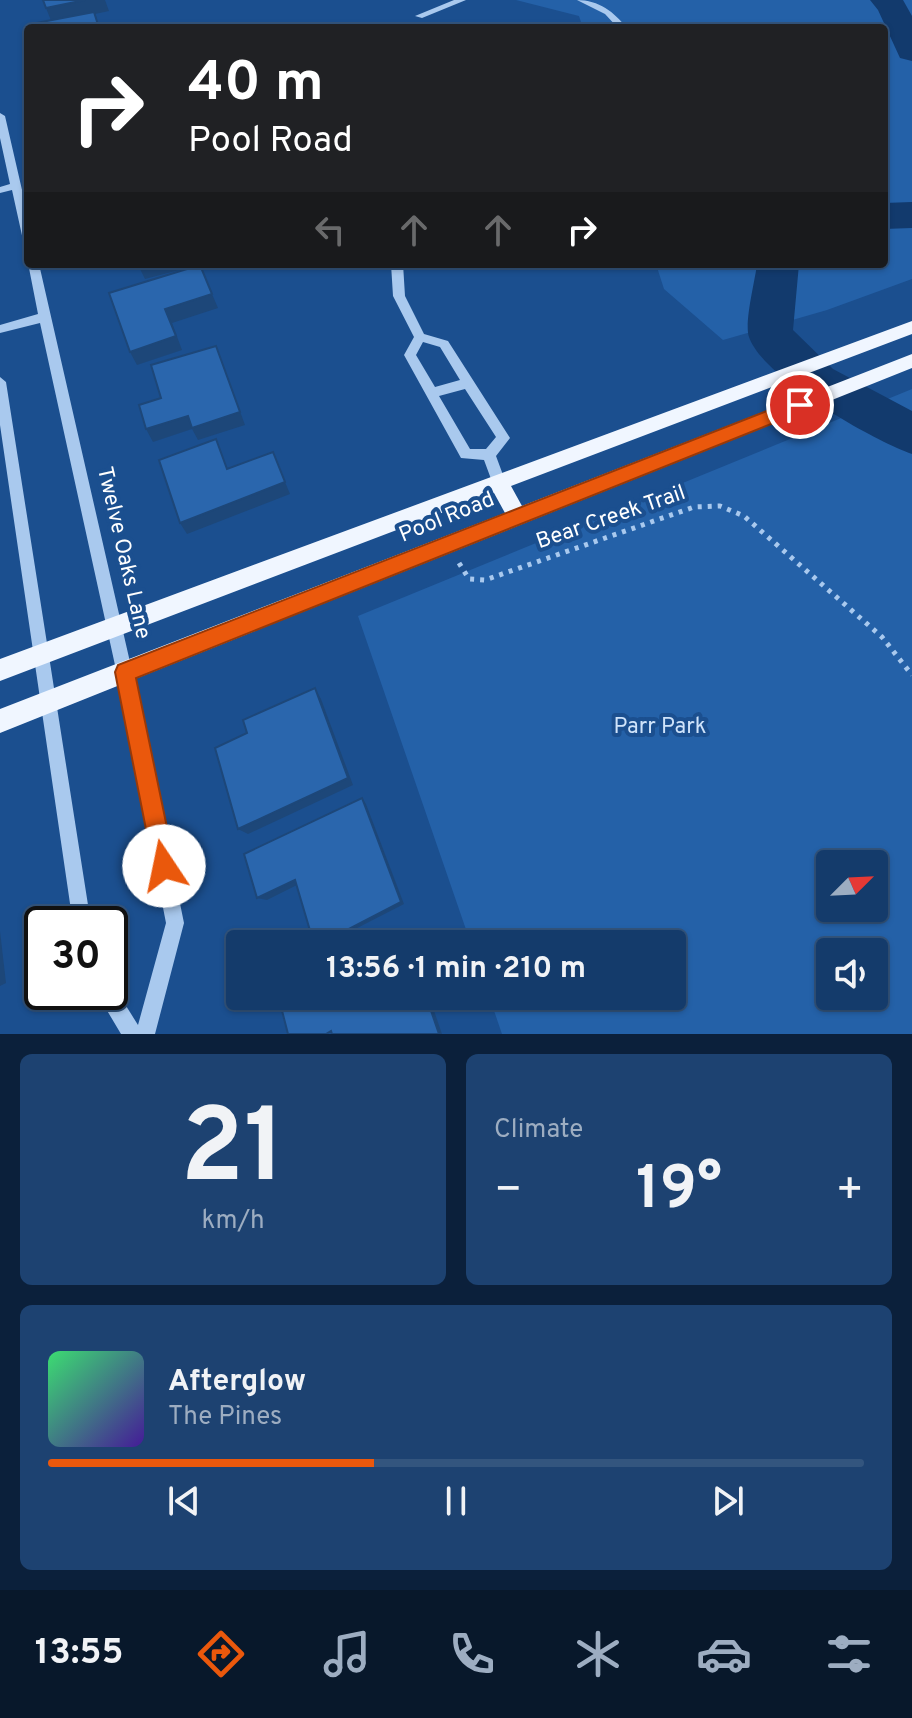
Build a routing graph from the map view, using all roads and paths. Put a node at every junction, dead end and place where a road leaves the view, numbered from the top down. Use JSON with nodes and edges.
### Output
{"nodes":[{"id":1,"x":462,"y":0,"type":"edge"},
{"id":2,"x":581,"y":0,"type":"edge"},
{"id":3,"x":419,"y":16,"type":"dead end"},
{"id":4,"x":619,"y":24,"type":"edge"},
{"id":5,"x":0,"y":116,"type":"edge"},
{"id":6,"x":16,"y":186,"type":"junction"},
{"id":7,"x":0,"y":190,"type":"edge"},
{"id":8,"x":24,"y":222,"type":"edge"},
{"id":9,"x":34,"y":268,"type":"edge"},
{"id":10,"x":397,"y":268,"type":"edge"},
{"id":11,"x":45,"y":317,"type":"junction"},
{"id":12,"x":912,"y":327,"type":"edge"},
{"id":13,"x":0,"y":329,"type":"edge"},
{"id":14,"x":420,"y":337,"type":"junction"},
{"id":15,"x":912,"y":361,"type":"edge"},
{"id":16,"x":0,"y":382,"type":"edge"},
{"id":17,"x":468,"y":383,"type":"junction"},
{"id":18,"x":431,"y":393,"type":"junction"},
{"id":19,"x":489,"y":455,"type":"junction"},
{"id":20,"x":499,"y":483,"type":"junction"},
{"id":21,"x":518,"y":518,"type":"junction"},
{"id":22,"x":459,"y":563,"type":"dead end"},
{"id":23,"x":115,"y":627,"type":"junction"},
{"id":24,"x":40,"y":655,"type":"junction"},
{"id":25,"x":0,"y":670,"type":"edge"},
{"id":26,"x":125,"y":672,"type":"junction"},
{"id":27,"x":912,"y":675,"type":"edge"},
{"id":28,"x":47,"y":702,"type":"junction"},
{"id":29,"x":0,"y":721,"type":"edge"},
{"id":30,"x":79,"y":906,"type":"edge"},
{"id":31,"x":117,"y":1010,"type":"edge"},
{"id":32,"x":132,"y":1034,"type":"edge"},
{"id":33,"x":145,"y":1034,"type":"edge"}],
"edges":[{"from":1,"to":3,"type":"street"},
{"from":2,"to":4,"type":"street"},
{"from":5,"to":6,"type":"street"},
{"from":6,"to":7,"type":"street"},
{"from":6,"to":8,"type":"street"},
{"from":9,"to":11,"type":"street","name":"Twelve Oaks Lane"},
{"from":10,"to":14,"type":"street"},
{"from":11,"to":13,"type":"street"},
{"from":11,"to":23,"type":"street","name":"Twelve Oaks Lane"},
{"from":12,"to":20,"type":"main road","name":"Pool Road"},
{"from":14,"to":17,"type":"street"},
{"from":14,"to":18,"type":"street"},
{"from":15,"to":21,"type":"main road","name":"Pool Road"},
{"from":16,"to":24,"type":"street"},
{"from":17,"to":18,"type":"street"},
{"from":17,"to":19,"type":"street"},
{"from":18,"to":19,"type":"street"},
{"from":19,"to":20,"type":"street"},
{"from":20,"to":21,"type":"main road"},
{"from":20,"to":23,"type":"main road","name":"Pool Road"},
{"from":21,"to":26,"type":"main road","name":"Pool Road"},
{"from":22,"to":27,"type":"path","name":"Bear Creek Trail"},
{"from":23,"to":24,"type":"main road","name":"Pool Road"},
{"from":23,"to":26,"type":"street","name":"Twelve Oaks Lane"},
{"from":24,"to":25,"type":"main road","name":"Pool Road"},
{"from":24,"to":28,"type":"street"},
{"from":26,"to":28,"type":"main road","name":"Pool Road"},
{"from":26,"to":33,"type":"street","name":"Twelve Oaks Lane"},
{"from":28,"to":29,"type":"main road","name":"Pool Road"},
{"from":28,"to":30,"type":"street"},
{"from":31,"to":32,"type":"street"}]}
